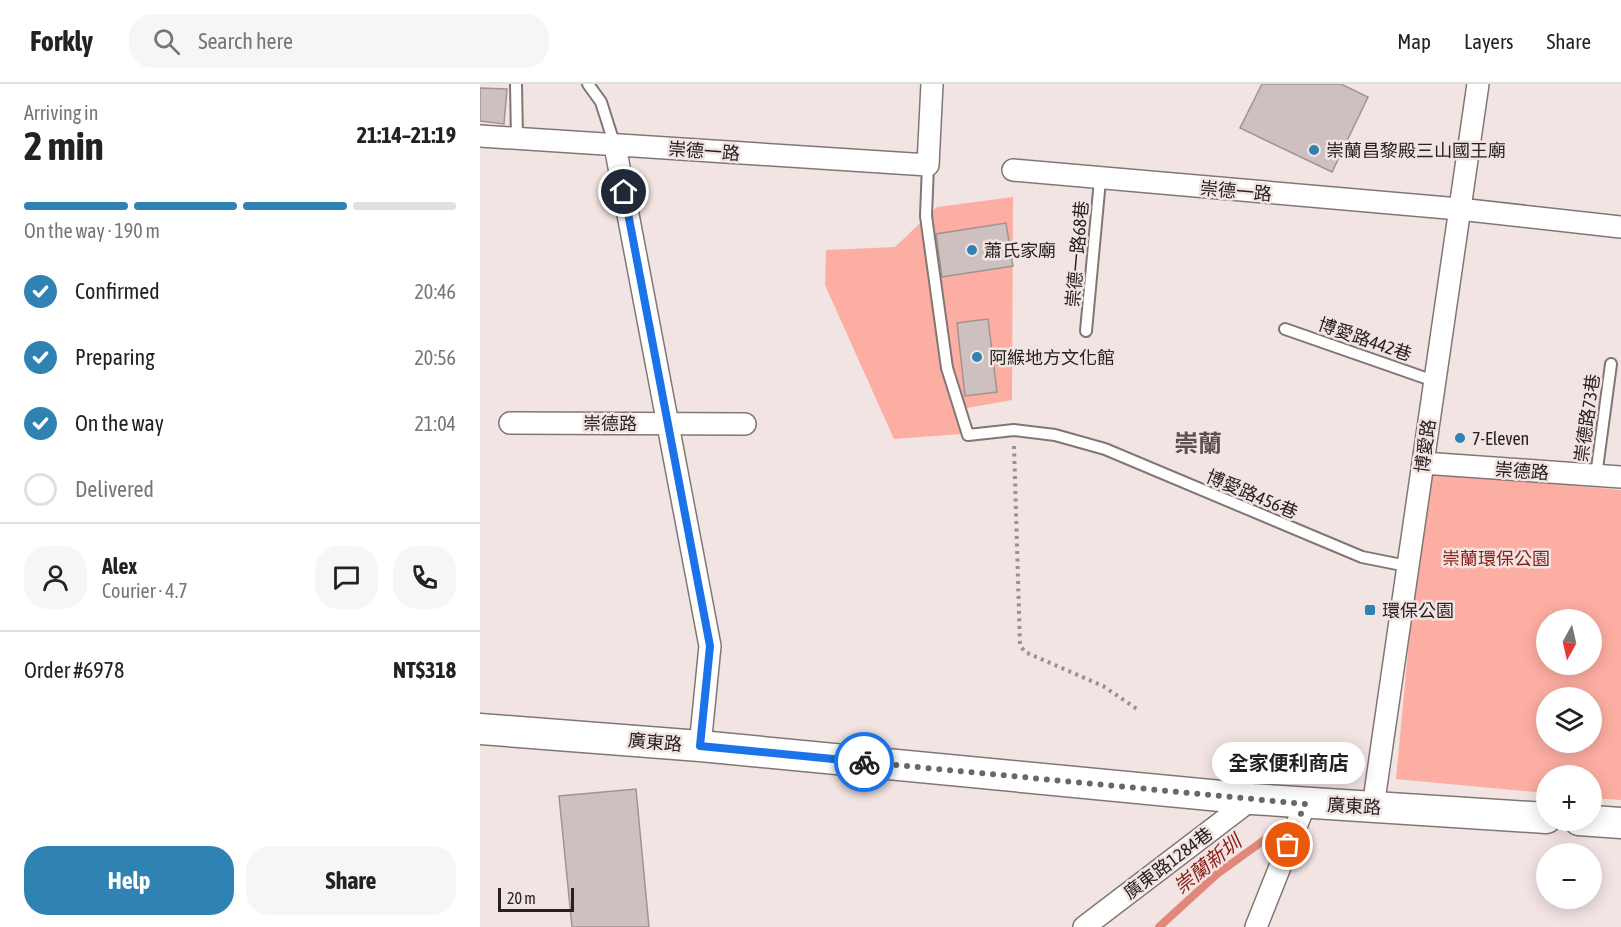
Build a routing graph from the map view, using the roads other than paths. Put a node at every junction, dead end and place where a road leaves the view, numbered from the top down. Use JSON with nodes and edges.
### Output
{"nodes":[{"id":1,"x":516,"y":84,"type":"edge"},
{"id":2,"x":588,"y":84,"type":"edge"},
{"id":3,"x":932,"y":84,"type":"edge"},
{"id":4,"x":1478,"y":84,"type":"edge"},
{"id":5,"x":480,"y":136,"type":"edge"},
{"id":6,"x":517,"y":139,"type":"junction"},
{"id":7,"x":615,"y":146,"type":"junction"},
{"id":8,"x":928,"y":165,"type":"junction"},
{"id":9,"x":1013,"y":170,"type":"dead end"},
{"id":10,"x":1100,"y":180,"type":"junction"},
{"id":11,"x":1459,"y":209,"type":"junction"},
{"id":12,"x":1621,"y":227,"type":"edge"},
{"id":13,"x":1285,"y":329,"type":"dead end"},
{"id":14,"x":1086,"y":330,"type":"dead end"},
{"id":15,"x":1611,"y":363,"type":"dead end"},
{"id":16,"x":1434,"y":381,"type":"junction"},
{"id":17,"x":510,"y":423,"type":"dead end"},
{"id":18,"x":668,"y":423,"type":"junction"},
{"id":19,"x":745,"y":424,"type":"dead end"},
{"id":20,"x":1423,"y":464,"type":"junction"},
{"id":21,"x":1596,"y":476,"type":"junction"},
{"id":22,"x":1621,"y":477,"type":"edge"},
{"id":23,"x":1407,"y":566,"type":"junction"},
{"id":24,"x":480,"y":729,"type":"edge"},
{"id":25,"x":700,"y":746,"type":"junction"},
{"id":26,"x":1252,"y":799,"type":"junction"},
{"id":27,"x":1305,"y":804,"type":"junction"},
{"id":28,"x":1373,"y":807,"type":"junction"},
{"id":29,"x":1536,"y":817,"type":"edge"},
{"id":30,"x":1602,"y":822,"type":"edge"},
{"id":31,"x":1621,"y":823,"type":"edge"},
{"id":32,"x":1084,"y":927,"type":"edge"},
{"id":33,"x":1256,"y":927,"type":"edge"}],
"edges":[{"from":1,"to":6,"type":"lane"},
{"from":2,"to":7,"type":"lane"},
{"from":3,"to":8,"type":"street"},
{"from":4,"to":11,"type":"street","name":"博愛路"},
{"from":5,"to":6,"type":"street","name":"崇德一路"},
{"from":6,"to":7,"type":"street","name":"崇德一路"},
{"from":7,"to":8,"type":"street","name":"崇德一路"},
{"from":7,"to":18,"type":"street"},
{"from":8,"to":23,"type":"lane","name":"博愛路456巷"},
{"from":9,"to":10,"type":"street","name":"崇德一路"},
{"from":10,"to":11,"type":"street","name":"崇德一路"},
{"from":10,"to":14,"type":"lane","name":"崇德一路68巷"},
{"from":11,"to":12,"type":"street","name":"崇德一路"},
{"from":11,"to":16,"type":"street","name":"博愛路"},
{"from":13,"to":16,"type":"lane","name":"博愛路442巷"},
{"from":15,"to":21,"type":"lane","name":"崇德路73巷"},
{"from":16,"to":20,"type":"street","name":"博愛路"},
{"from":17,"to":18,"type":"street","name":"崇德路"},
{"from":18,"to":19,"type":"street","name":"崇德路"},
{"from":18,"to":25,"type":"street"},
{"from":20,"to":21,"type":"street","name":"崇德路"},
{"from":20,"to":23,"type":"street","name":"博愛路"},
{"from":21,"to":22,"type":"street","name":"崇德路"},
{"from":23,"to":28,"type":"street","name":"博愛路"},
{"from":24,"to":25,"type":"street","name":"廣東路"},
{"from":25,"to":26,"type":"street","name":"廣東路"},
{"from":26,"to":27,"type":"street","name":"廣東路"},
{"from":26,"to":32,"type":"street","name":"廣東路1284巷"},
{"from":27,"to":28,"type":"street","name":"廣東路"},
{"from":27,"to":33,"type":"street"},
{"from":28,"to":29,"type":"street","name":"廣東路"},
{"from":30,"to":31,"type":"street"}]}
